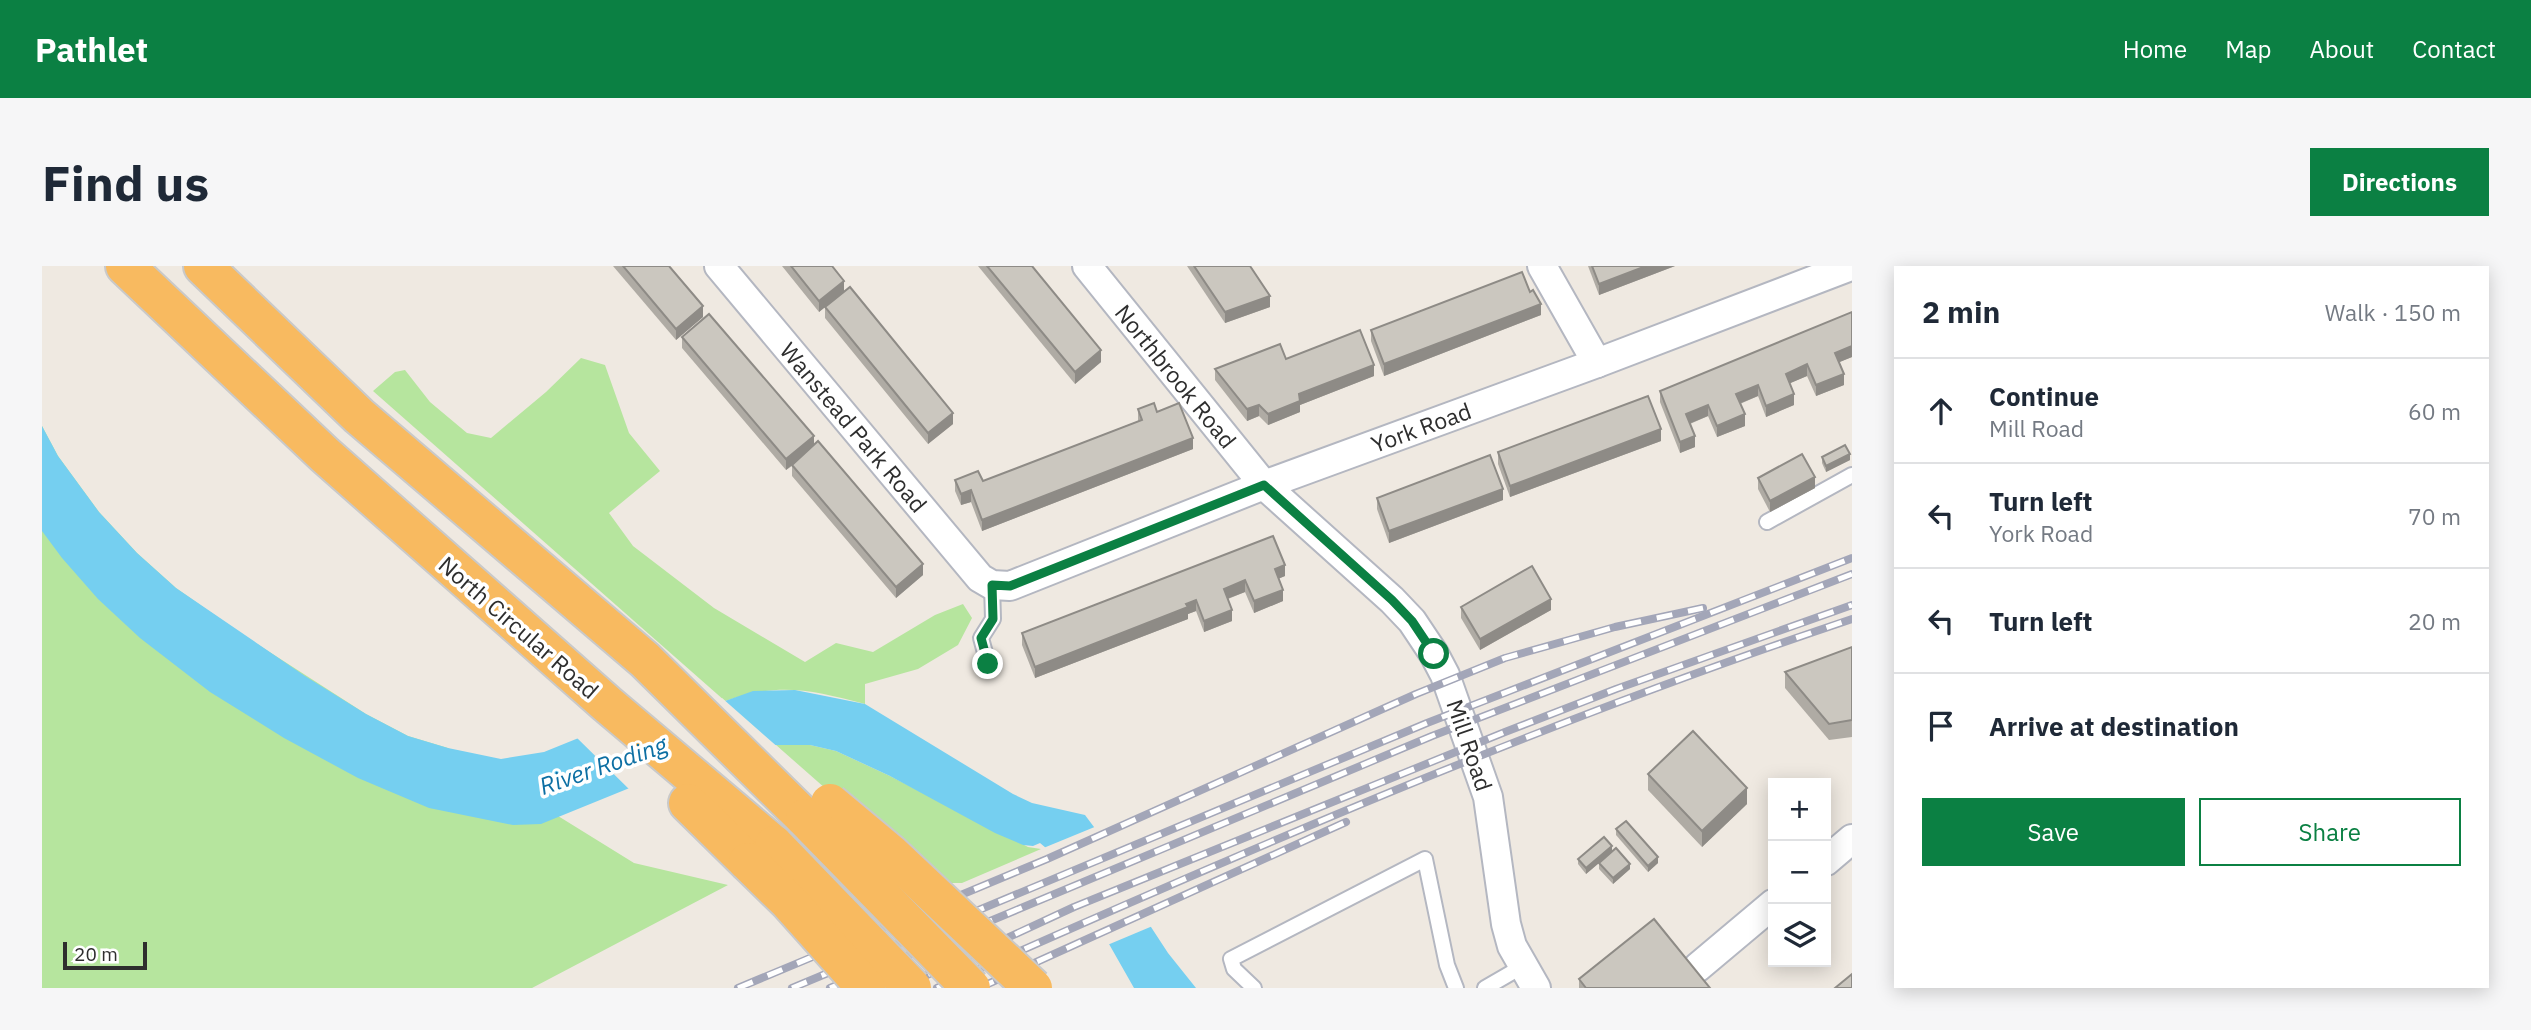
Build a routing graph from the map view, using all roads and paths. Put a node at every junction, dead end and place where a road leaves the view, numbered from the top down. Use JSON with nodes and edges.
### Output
{"nodes":[{"id":1,"x":125,"y":266,"type":"edge"},
{"id":2,"x":202,"y":266,"type":"edge"},
{"id":3,"x":719,"y":266,"type":"edge"},
{"id":4,"x":1087,"y":266,"type":"edge"},
{"id":5,"x":1542,"y":266,"type":"edge"},
{"id":6,"x":1852,"y":266,"type":"edge"},
{"id":7,"x":1597,"y":363,"type":"junction"},
{"id":8,"x":1852,"y":475,"type":"edge"},
{"id":9,"x":1264,"y":485,"type":"junction"},
{"id":10,"x":1768,"y":522,"type":"dead end"},
{"id":11,"x":992,"y":585,"type":"junction"},
{"id":12,"x":645,"y":660,"type":"junction"},
{"id":13,"x":988,"y":664,"type":"dead end"},
{"id":14,"x":607,"y":704,"type":"junction"},
{"id":15,"x":1852,"y":839,"type":"edge"},
{"id":16,"x":1831,"y":857,"type":"edge"},
{"id":17,"x":1768,"y":908,"type":"edge"},
{"id":18,"x":1698,"y":967,"type":"dead end"},
{"id":19,"x":1529,"y":977,"type":"edge"},
{"id":20,"x":866,"y":988,"type":"edge"},
{"id":21,"x":912,"y":988,"type":"edge"},
{"id":22,"x":971,"y":988,"type":"edge"},
{"id":23,"x":1033,"y":988,"type":"edge"},
{"id":24,"x":1254,"y":988,"type":"edge"},
{"id":25,"x":1456,"y":988,"type":"edge"},
{"id":26,"x":1485,"y":988,"type":"edge"}],
"edges":[{"from":1,"to":14,"type":"highway","name":"North Circular Road"},
{"from":2,"to":12,"type":"highway"},
{"from":3,"to":11,"type":"street","name":"Wanstead Park Road"},
{"from":4,"to":9,"type":"street","name":"Northbrook Road"},
{"from":5,"to":7,"type":"street"},
{"from":6,"to":7,"type":"street","name":"York Road"},
{"from":7,"to":9,"type":"street","name":"York Road"},
{"from":8,"to":10,"type":"lane"},
{"from":9,"to":11,"type":"street","name":"York Road"},
{"from":9,"to":19,"type":"street","name":"Mill Road"},
{"from":11,"to":13,"type":"lane"},
{"from":12,"to":22,"type":"highway","bridge":true},
{"from":12,"to":23,"type":"highway","bridge":true},
{"from":14,"to":20,"type":"highway","bridge":true},
{"from":14,"to":21,"type":"highway","name":"North Circular Road","bridge":true},
{"from":15,"to":16,"type":"street"},
{"from":17,"to":18,"type":"street"},
{"from":19,"to":26,"type":"lane"},
{"from":24,"to":25,"type":"lane"}]}
